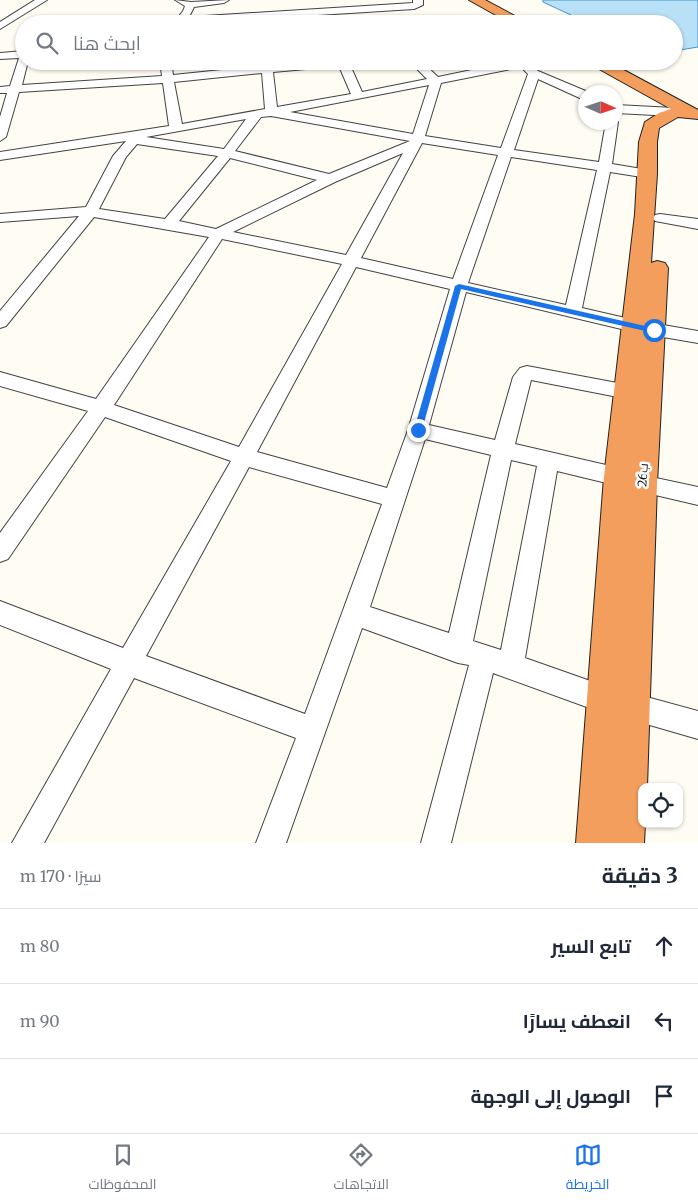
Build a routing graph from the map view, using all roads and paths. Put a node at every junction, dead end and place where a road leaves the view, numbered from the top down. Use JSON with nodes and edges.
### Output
{"nodes":[{"id":1,"x":42,"y":0,"type":"edge"},
{"id":2,"x":180,"y":0,"type":"edge"},
{"id":3,"x":224,"y":0,"type":"edge"},
{"id":4,"x":345,"y":0,"type":"edge"},
{"id":5,"x":418,"y":0,"type":"edge"},
{"id":6,"x":475,"y":0,"type":"edge"},
{"id":7,"x":269,"y":2,"type":"dead end"},
{"id":8,"x":190,"y":5,"type":"junction"},
{"id":9,"x":355,"y":8,"type":"junction"},
{"id":10,"x":18,"y":15,"type":"edge"},
{"id":11,"x":186,"y":15,"type":"edge"},
{"id":12,"x":268,"y":15,"type":"edge"},
{"id":13,"x":300,"y":15,"type":"edge"},
{"id":14,"x":363,"y":15,"type":"edge"},
{"id":15,"x":505,"y":15,"type":"edge"},
{"id":16,"x":15,"y":17,"type":"edge"},
{"id":17,"x":0,"y":26,"type":"edge"},
{"id":18,"x":0,"y":56,"type":"edge"},
{"id":19,"x":15,"y":56,"type":"edge"},
{"id":20,"x":21,"y":70,"type":"edge"},
{"id":21,"x":166,"y":70,"type":"edge"},
{"id":22,"x":231,"y":70,"type":"edge"},
{"id":23,"x":267,"y":70,"type":"edge"},
{"id":24,"x":349,"y":70,"type":"edge"},
{"id":25,"x":424,"y":70,"type":"edge"},
{"id":26,"x":502,"y":70,"type":"edge"},
{"id":27,"x":525,"y":70,"type":"edge"},
{"id":28,"x":534,"y":70,"type":"edge"},
{"id":29,"x":610,"y":70,"type":"edge"},
{"id":30,"x":167,"y":79,"type":"junction"},
{"id":31,"x":436,"y":81,"type":"junction"},
{"id":32,"x":16,"y":89,"type":"junction"},
{"id":33,"x":0,"y":90,"type":"edge"},
{"id":34,"x":578,"y":92,"type":"edge"},
{"id":35,"x":358,"y":96,"type":"junction"},
{"id":36,"x":623,"y":109,"type":"edge"},
{"id":37,"x":264,"y":113,"type":"junction"},
{"id":38,"x":681,"y":113,"type":"edge"},
{"id":39,"x":176,"y":128,"type":"junction"},
{"id":40,"x":611,"y":130,"type":"edge"},
{"id":41,"x":0,"y":137,"type":"edge"},
{"id":42,"x":135,"y":138,"type":"junction"},
{"id":43,"x":416,"y":143,"type":"junction"},
{"id":44,"x":227,"y":153,"type":"junction"},
{"id":45,"x":506,"y":153,"type":"junction"},
{"id":46,"x":0,"y":156,"type":"edge"},
{"id":47,"x":606,"y":168,"type":"junction"},
{"id":48,"x":648,"y":174,"type":"junction"},
{"id":49,"x":330,"y":179,"type":"junction"},
{"id":50,"x":90,"y":212,"type":"junction"},
{"id":51,"x":1,"y":218,"type":"edge"},
{"id":52,"x":660,"y":218,"type":"junction"},
{"id":53,"x":169,"y":224,"type":"junction"},
{"id":54,"x":698,"y":224,"type":"edge"},
{"id":55,"x":219,"y":233,"type":"junction"},
{"id":56,"x":352,"y":261,"type":"junction"},
{"id":57,"x":459,"y":286,"type":"junction"},
{"id":58,"x":572,"y":312,"type":"junction"},
{"id":59,"x":0,"y":322,"type":"edge"},
{"id":60,"x":644,"y":328,"type":"junction"},
{"id":61,"x":698,"y":337,"type":"edge"},
{"id":62,"x":0,"y":380,"type":"edge"},
{"id":63,"x":628,"y":392,"type":"junction"},
{"id":64,"x":101,"y":408,"type":"junction"},
{"id":65,"x":418,"y":430,"type":"junction"},
{"id":66,"x":503,"y":450,"type":"junction"},
{"id":67,"x":244,"y":457,"type":"junction"},
{"id":68,"x":548,"y":461,"type":"junction"},
{"id":69,"x":631,"y":480,"type":"junction"},
{"id":70,"x":698,"y":496,"type":"edge"},
{"id":71,"x":395,"y":498,"type":"junction"},
{"id":72,"x":0,"y":552,"type":"edge"},
{"id":73,"x":0,"y":613,"type":"edge"},
{"id":74,"x":355,"y":614,"type":"junction"},
{"id":75,"x":471,"y":654,"type":"junction"},
{"id":76,"x":128,"y":663,"type":"junction"},
{"id":77,"x":511,"y":666,"type":"junction"},
{"id":78,"x":619,"y":703,"type":"junction"},
{"id":79,"x":698,"y":725,"type":"edge"},
{"id":80,"x":312,"y":730,"type":"junction"},
{"id":81,"x":27,"y":843,"type":"edge"},
{"id":82,"x":271,"y":843,"type":"edge"},
{"id":83,"x":436,"y":843,"type":"edge"},
{"id":84,"x":597,"y":843,"type":"edge"},
{"id":85,"x":623,"y":843,"type":"edge"}],
"edges":[{"from":1,"to":10,"type":"street"},
{"from":2,"to":8,"type":"street"},
{"from":3,"to":8,"type":"street"},
{"from":4,"to":9,"type":"street"},
{"from":5,"to":9,"type":"street"},
{"from":6,"to":15,"type":"highway"},
{"from":7,"to":12,"type":"street"},
{"from":8,"to":11,"type":"street"},
{"from":9,"to":13,"type":"street"},
{"from":9,"to":14,"type":"street"},
{"from":16,"to":17,"type":"street"},
{"from":18,"to":19,"type":"street"},
{"from":20,"to":32,"type":"street"},
{"from":21,"to":30,"type":"street"},
{"from":22,"to":30,"type":"street"},
{"from":23,"to":37,"type":"street"},
{"from":24,"to":35,"type":"street"},
{"from":25,"to":31,"type":"street"},
{"from":26,"to":31,"type":"street"},
{"from":27,"to":45,"type":"street"},
{"from":28,"to":34,"type":"street"},
{"from":29,"to":38,"type":"highway"},
{"from":30,"to":32,"type":"street"},
{"from":30,"to":39,"type":"street"},
{"from":31,"to":35,"type":"street"},
{"from":31,"to":43,"type":"street"},
{"from":32,"to":33,"type":"street"},
{"from":32,"to":41,"type":"street"},
{"from":35,"to":37,"type":"street"},
{"from":36,"to":38,"type":"street"},
{"from":37,"to":39,"type":"street"},
{"from":37,"to":43,"type":"street"},
{"from":37,"to":44,"type":"street"},
{"from":38,"to":48,"type":"highway","name":"26ب"},
{"from":38,"to":52,"type":"highway","name":"26ب"},
{"from":39,"to":42,"type":"street"},
{"from":40,"to":47,"type":"street"},
{"from":42,"to":44,"type":"street"},
{"from":42,"to":46,"type":"street"},
{"from":42,"to":50,"type":"street"},
{"from":43,"to":45,"type":"street"},
{"from":43,"to":49,"type":"street"},
{"from":43,"to":56,"type":"street"},
{"from":44,"to":49,"type":"street"},
{"from":44,"to":53,"type":"street"},
{"from":45,"to":47,"type":"street"},
{"from":45,"to":57,"type":"street"},
{"from":47,"to":48,"type":"street"},
{"from":47,"to":58,"type":"street"},
{"from":48,"to":60,"type":"highway","name":"26ب"},
{"from":49,"to":55,"type":"street"},
{"from":50,"to":51,"type":"street"},
{"from":50,"to":53,"type":"street"},
{"from":50,"to":59,"type":"street"},
{"from":52,"to":54,"type":"street"},
{"from":52,"to":60,"type":"highway","name":"26ب"},
{"from":53,"to":55,"type":"street"},
{"from":55,"to":56,"type":"street"},
{"from":55,"to":64,"type":"street"},
{"from":56,"to":57,"type":"street"},
{"from":56,"to":67,"type":"street"},
{"from":57,"to":58,"type":"street"},
{"from":57,"to":65,"type":"street"},
{"from":58,"to":60,"type":"street"},
{"from":60,"to":61,"type":"street"},
{"from":60,"to":63,"type":"highway","name":"26ب"},
{"from":60,"to":69,"type":"highway","name":"26ب"},
{"from":62,"to":64,"type":"street"},
{"from":63,"to":66,"type":"street"},
{"from":63,"to":69,"type":"highway","name":"26ب"},
{"from":64,"to":67,"type":"street"},
{"from":64,"to":72,"type":"street"},
{"from":65,"to":66,"type":"street"},
{"from":65,"to":71,"type":"street"},
{"from":66,"to":68,"type":"street"},
{"from":66,"to":75,"type":"street"},
{"from":67,"to":71,"type":"street"},
{"from":67,"to":76,"type":"street"},
{"from":68,"to":69,"type":"street"},
{"from":68,"to":77,"type":"street"},
{"from":69,"to":70,"type":"street"},
{"from":69,"to":78,"type":"highway","name":"26ب"},
{"from":71,"to":74,"type":"street"},
{"from":73,"to":76,"type":"street"},
{"from":74,"to":75,"type":"street"},
{"from":74,"to":80,"type":"street"},
{"from":75,"to":77,"type":"street"},
{"from":75,"to":83,"type":"street"},
{"from":76,"to":80,"type":"street"},
{"from":76,"to":81,"type":"street"},
{"from":77,"to":78,"type":"street"},
{"from":78,"to":79,"type":"street"},
{"from":78,"to":84,"type":"highway","name":"26ب"},
{"from":78,"to":85,"type":"highway","name":"26ب"},
{"from":80,"to":82,"type":"street"}]}
